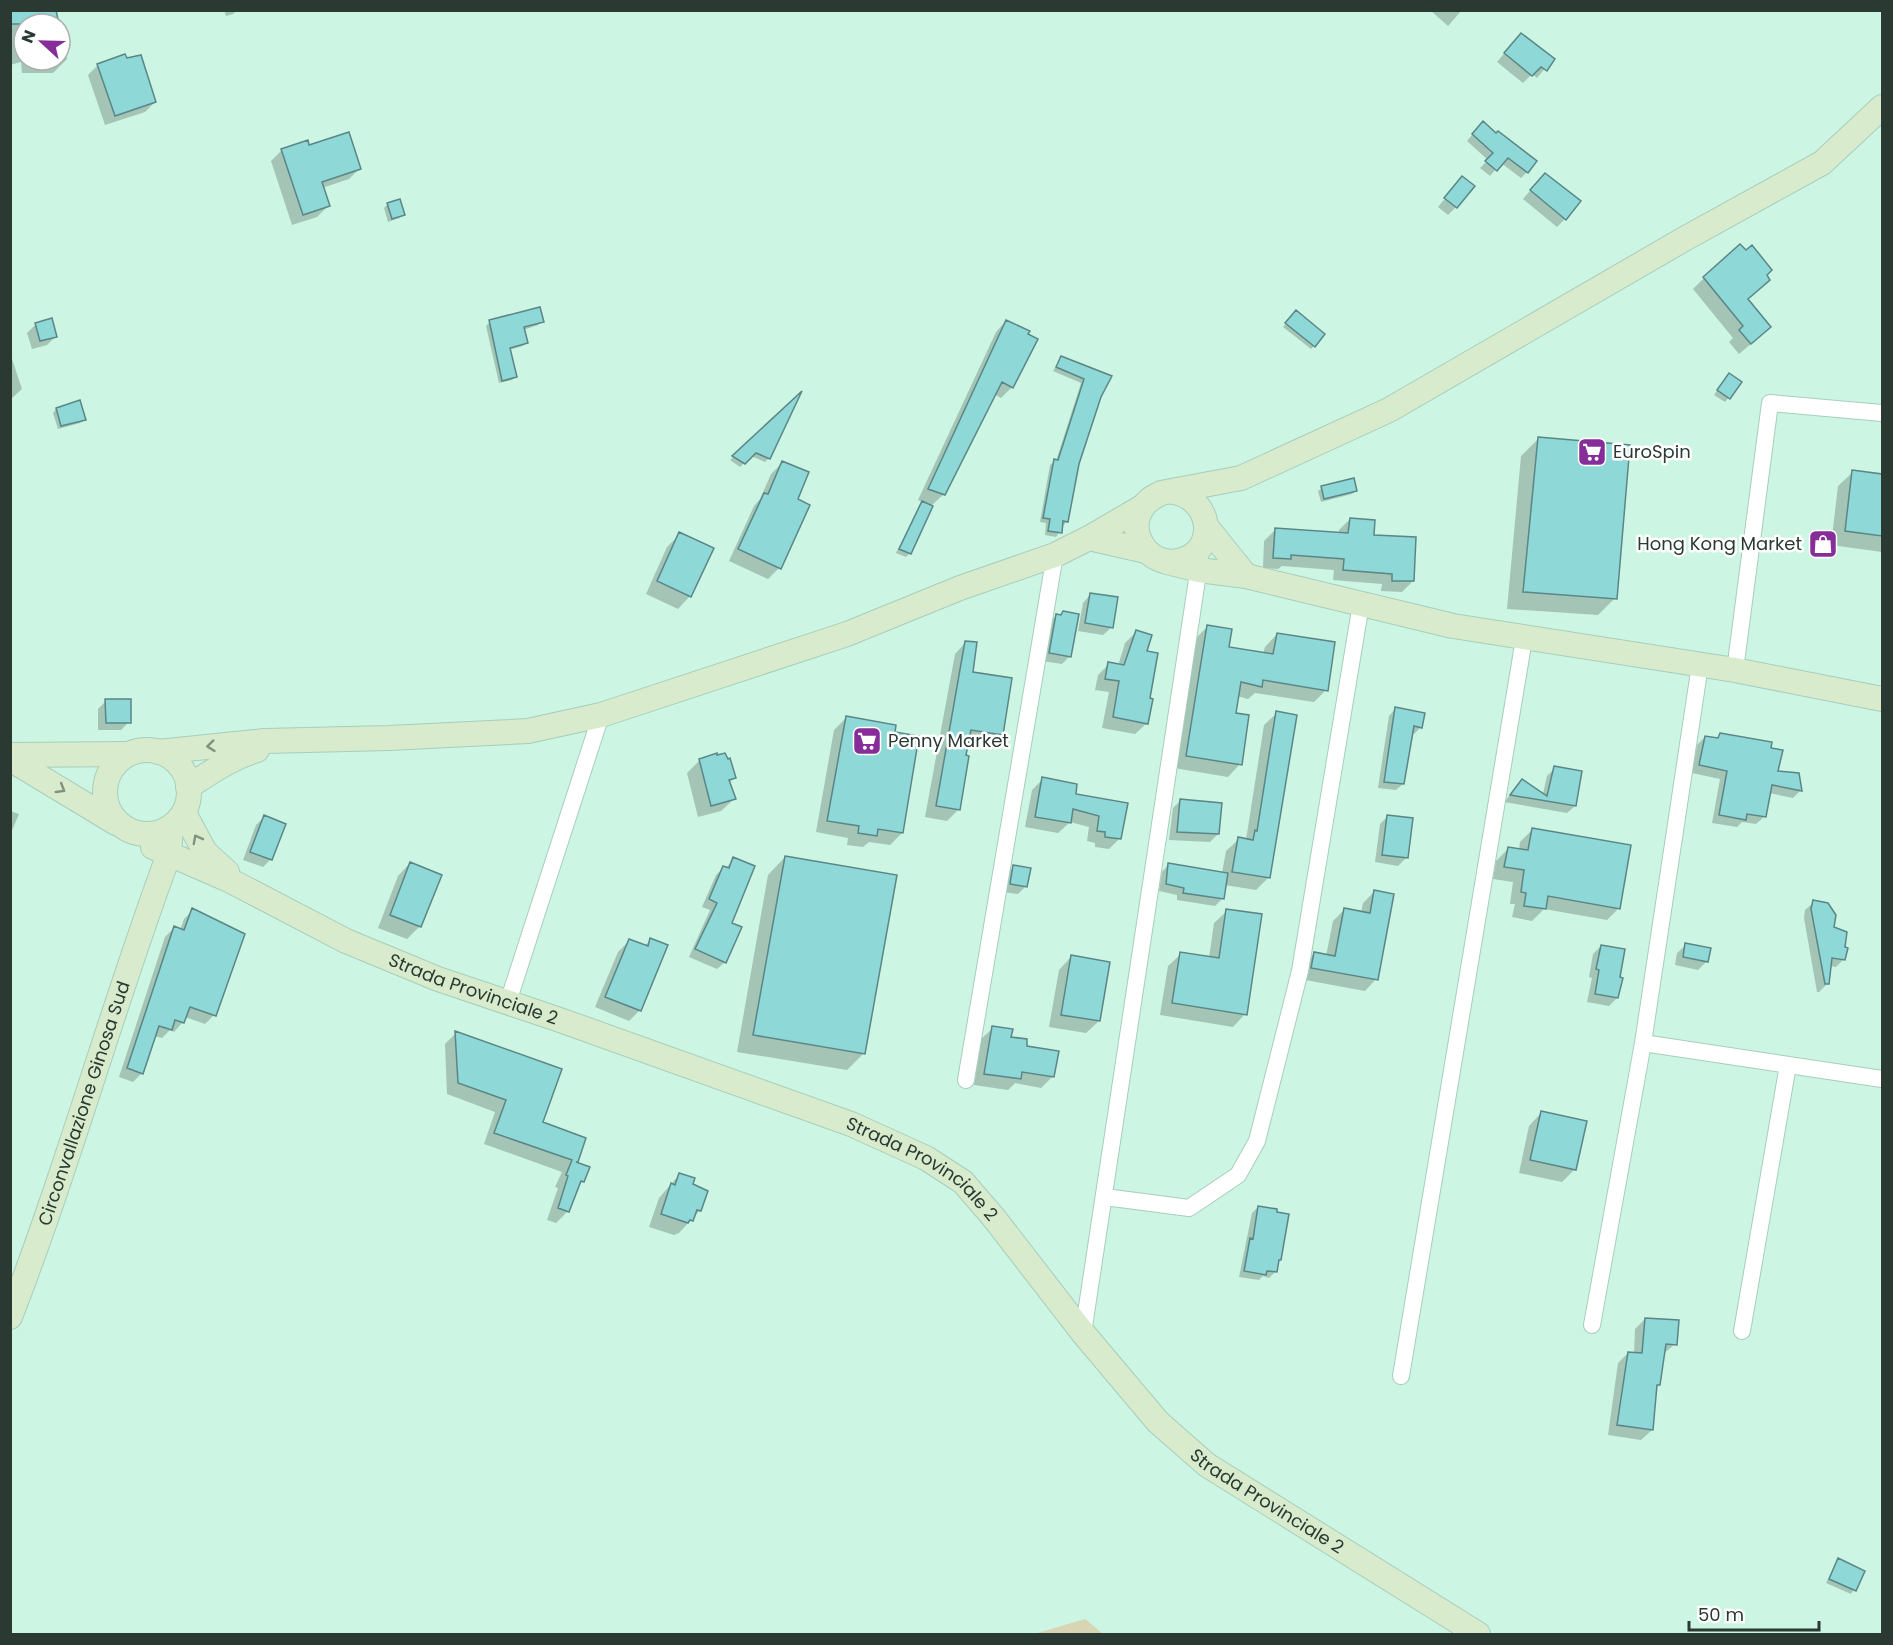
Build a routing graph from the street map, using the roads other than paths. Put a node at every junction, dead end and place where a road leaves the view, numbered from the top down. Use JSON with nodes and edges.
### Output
{"nodes":[{"id":1,"x":1882,"y":107,"type":"edge"},
{"id":2,"x":1882,"y":413,"type":"edge"},
{"id":3,"x":1241,"y":478,"type":"junction"},
{"id":4,"x":1173,"y":492,"type":"junction"},
{"id":5,"x":1142,"y":507,"type":"junction"},
{"id":6,"x":1204,"y":528,"type":"junction"},
{"id":7,"x":1089,"y":538,"type":"junction"},
{"id":8,"x":1055,"y":555,"type":"junction"},
{"id":9,"x":1156,"y":556,"type":"junction"},
{"id":10,"x":1199,"y":570,"type":"junction"},
{"id":11,"x":1246,"y":576,"type":"junction"},
{"id":12,"x":1361,"y":604,"type":"junction"},
{"id":13,"x":1524,"y":639,"type":"junction"},
{"id":14,"x":1700,"y":665,"type":"junction"},
{"id":15,"x":1735,"y":670,"type":"junction"},
{"id":16,"x":1882,"y":699,"type":"edge"},
{"id":17,"x":601,"y":715,"type":"junction"},
{"id":18,"x":291,"y":740,"type":"junction"},
{"id":19,"x":158,"y":752,"type":"junction"},
{"id":20,"x":128,"y":754,"type":"junction"},
{"id":21,"x":10,"y":757,"type":"edge"},
{"id":22,"x":188,"y":787,"type":"junction"},
{"id":23,"x":177,"y":820,"type":"junction"},
{"id":24,"x":144,"y":840,"type":"junction"},
{"id":25,"x":246,"y":889,"type":"junction"},
{"id":26,"x":508,"y":1002,"type":"junction"},
{"id":27,"x":1643,"y":1043,"type":"junction"},
{"id":28,"x":1788,"y":1065,"type":"junction"},
{"id":29,"x":1882,"y":1079,"type":"edge"},
{"id":30,"x":966,"y":1080,"type":"dead end"},
{"id":31,"x":1105,"y":1197,"type":"junction"},
{"id":32,"x":10,"y":1317,"type":"edge"},
{"id":33,"x":1592,"y":1326,"type":"dead end"},
{"id":34,"x":1742,"y":1331,"type":"dead end"},
{"id":35,"x":1083,"y":1333,"type":"junction"},
{"id":36,"x":1401,"y":1376,"type":"dead end"},
{"id":37,"x":1478,"y":1635,"type":"edge"}],
"edges":[{"from":1,"to":3,"type":"main road"},
{"from":2,"to":15,"type":"street"},
{"from":3,"to":4,"type":"main road"},
{"from":3,"to":6,"type":"main road"},
{"from":4,"to":5,"type":"main road"},
{"from":4,"to":6,"type":"main road"},
{"from":5,"to":7,"type":"main road"},
{"from":5,"to":9,"type":"main road"},
{"from":6,"to":9,"type":"main road"},
{"from":6,"to":10,"type":"street"},
{"from":6,"to":11,"type":"main road"},
{"from":7,"to":8,"type":"main road"},
{"from":7,"to":9,"type":"main road"},
{"from":8,"to":17,"type":"main road"},
{"from":8,"to":30,"type":"street"},
{"from":9,"to":10,"type":"main road"},
{"from":10,"to":11,"type":"main road"},
{"from":10,"to":31,"type":"street"},
{"from":11,"to":12,"type":"main road"},
{"from":12,"to":13,"type":"main road"},
{"from":12,"to":31,"type":"street"},
{"from":13,"to":14,"type":"main road"},
{"from":13,"to":36,"type":"street"},
{"from":14,"to":15,"type":"main road"},
{"from":14,"to":27,"type":"street"},
{"from":15,"to":16,"type":"main road"},
{"from":17,"to":18,"type":"main road"},
{"from":17,"to":26,"type":"street"},
{"from":18,"to":19,"type":"main road","one_way":true},
{"from":18,"to":22,"type":"main road"},
{"from":19,"to":20,"type":"main road"},
{"from":19,"to":22,"type":"main road"},
{"from":20,"to":21,"type":"main road"},
{"from":20,"to":24,"type":"main road"},
{"from":21,"to":24,"type":"main road","one_way":true},
{"from":22,"to":23,"type":"main road","name":"Circonvallazione Ginosa Sud"},
{"from":23,"to":24,"type":"main road","name":"Circonvallazione Ginosa Sud"},
{"from":23,"to":24,"type":"main road"},
{"from":25,"to":23,"type":"main road","one_way":true},
{"from":24,"to":25,"type":"main road"},
{"from":24,"to":32,"type":"main road","name":"Circonvallazione Ginosa Sud"},
{"from":25,"to":26,"type":"main road","name":"Strada Provinciale 2"},
{"from":26,"to":35,"type":"main road","name":"Strada Provinciale 2"},
{"from":27,"to":28,"type":"street"},
{"from":27,"to":33,"type":"street"},
{"from":28,"to":29,"type":"street"},
{"from":28,"to":34,"type":"street"},
{"from":31,"to":35,"type":"street"},
{"from":35,"to":37,"type":"main road","name":"Strada Provinciale 2"}]}
